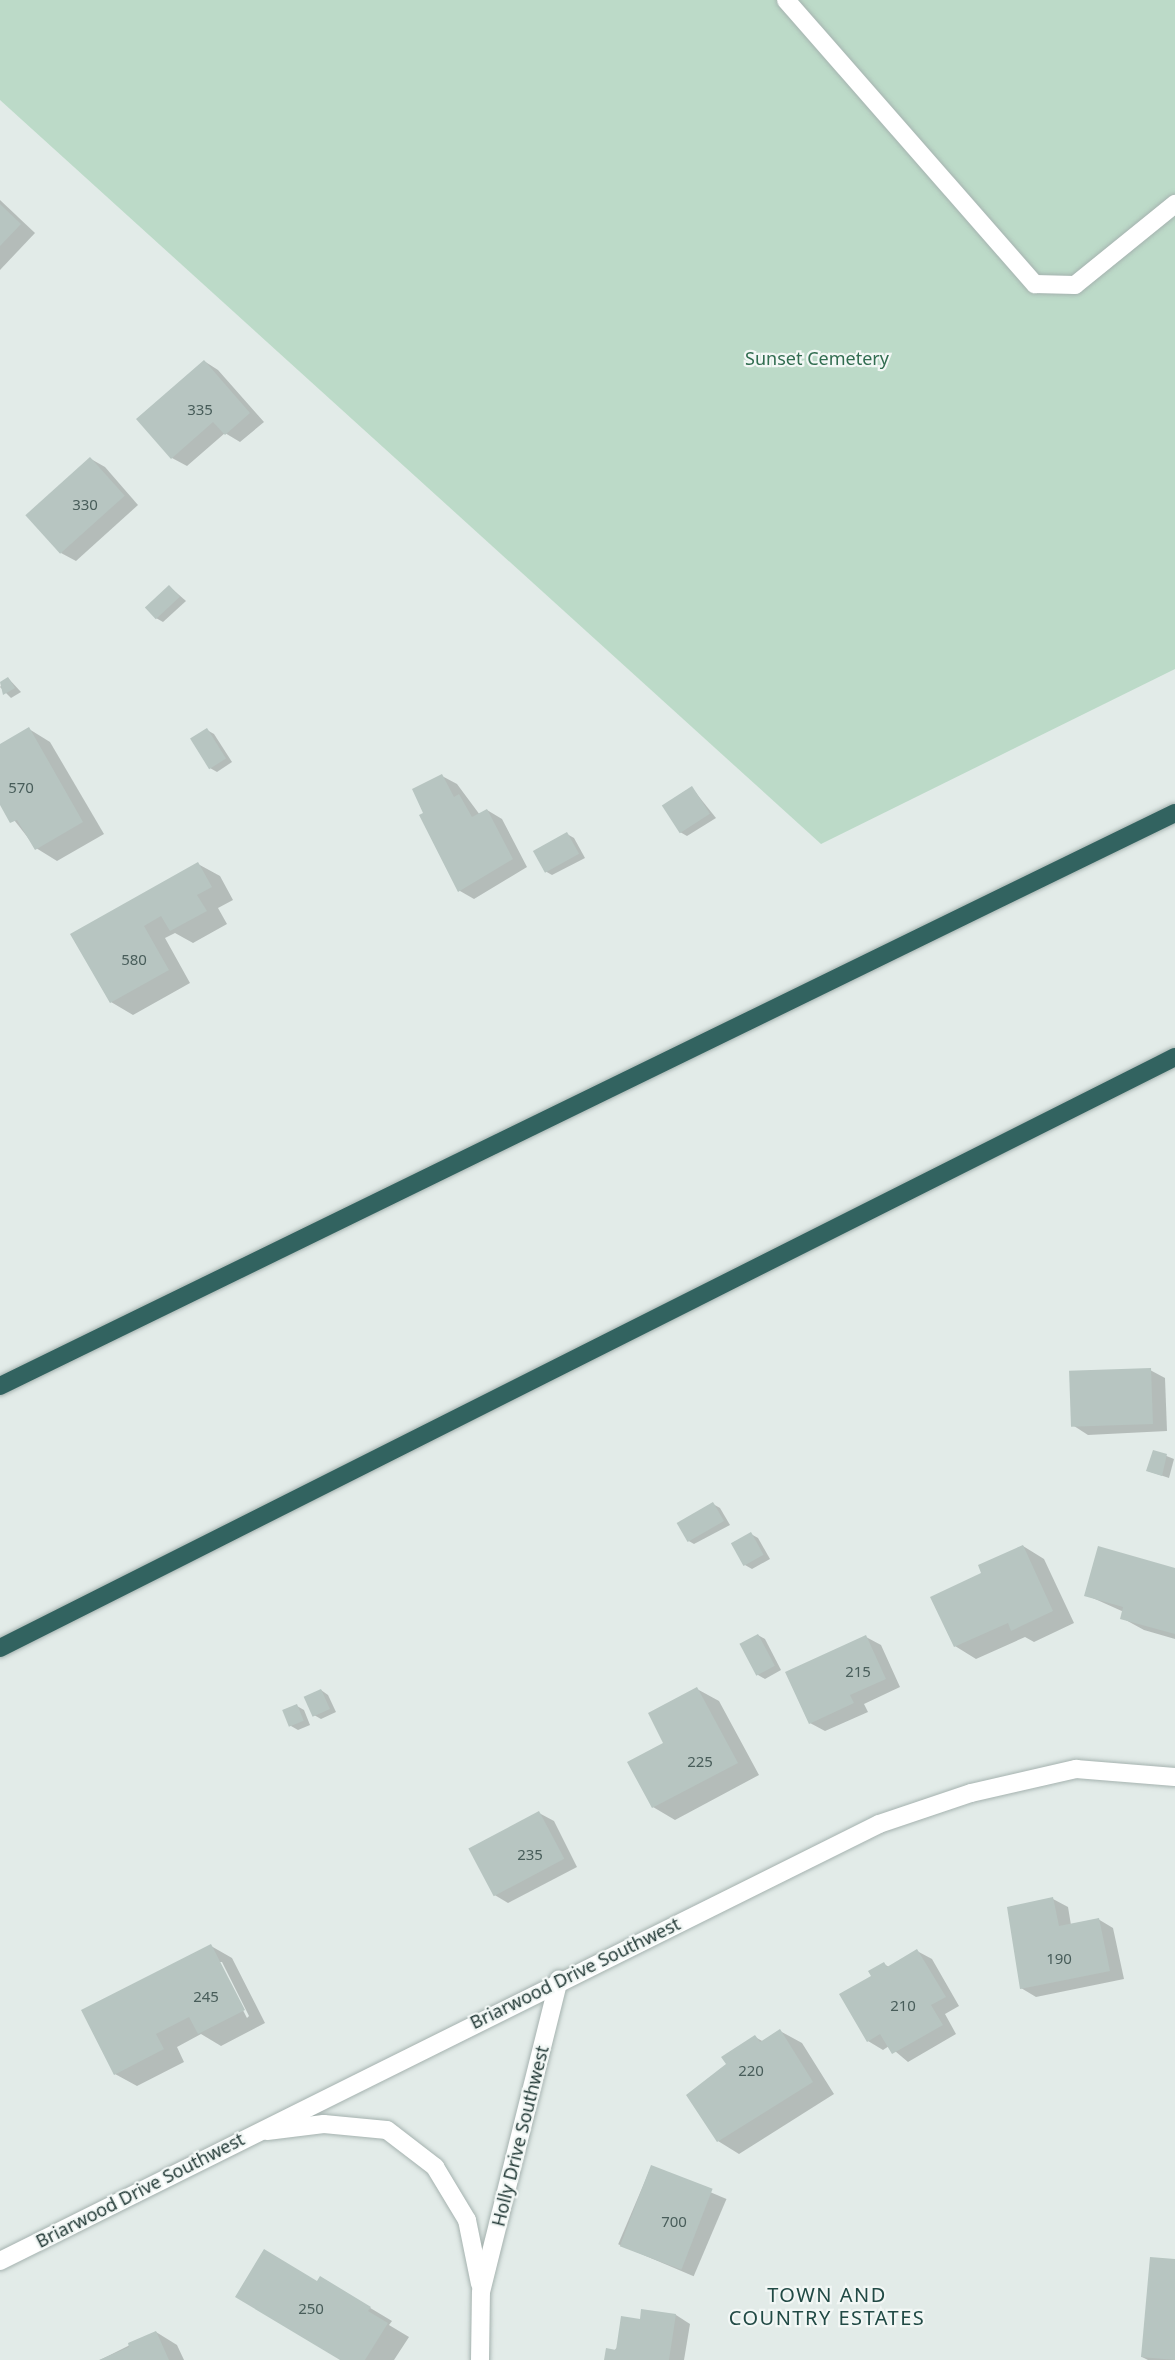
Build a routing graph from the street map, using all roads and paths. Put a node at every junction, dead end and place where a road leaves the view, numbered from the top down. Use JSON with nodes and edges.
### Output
{"nodes":[{"id":1,"x":786,"y":0,"type":"edge"},
{"id":2,"x":1175,"y":204,"type":"edge"},
{"id":3,"x":1175,"y":813,"type":"edge"},
{"id":4,"x":1175,"y":1057,"type":"edge"},
{"id":5,"x":0,"y":1386,"type":"edge"},
{"id":6,"x":0,"y":1648,"type":"edge"},
{"id":7,"x":1175,"y":1776,"type":"edge"},
{"id":8,"x":560,"y":1980,"type":"junction"},
{"id":9,"x":252,"y":2133,"type":"junction"},
{"id":10,"x":0,"y":2261,"type":"edge"},
{"id":11,"x":481,"y":2292,"type":"junction"},
{"id":12,"x":480,"y":2360,"type":"edge"}],
"edges":[{"from":1,"to":2,"type":"street"},
{"from":3,"to":5,"type":"highway"},
{"from":4,"to":6,"type":"highway"},
{"from":7,"to":8,"type":"street","name":"Briarwood Drive Southwest"},
{"from":8,"to":9,"type":"street","name":"Briarwood Drive Southwest"},
{"from":8,"to":11,"type":"street","name":"Holly Drive Southwest"},
{"from":9,"to":10,"type":"street","name":"Briarwood Drive Southwest"},
{"from":9,"to":11,"type":"street","name":"Holly Drive Southwest"},
{"from":11,"to":12,"type":"street","name":"Holly Drive Southwest"}]}
